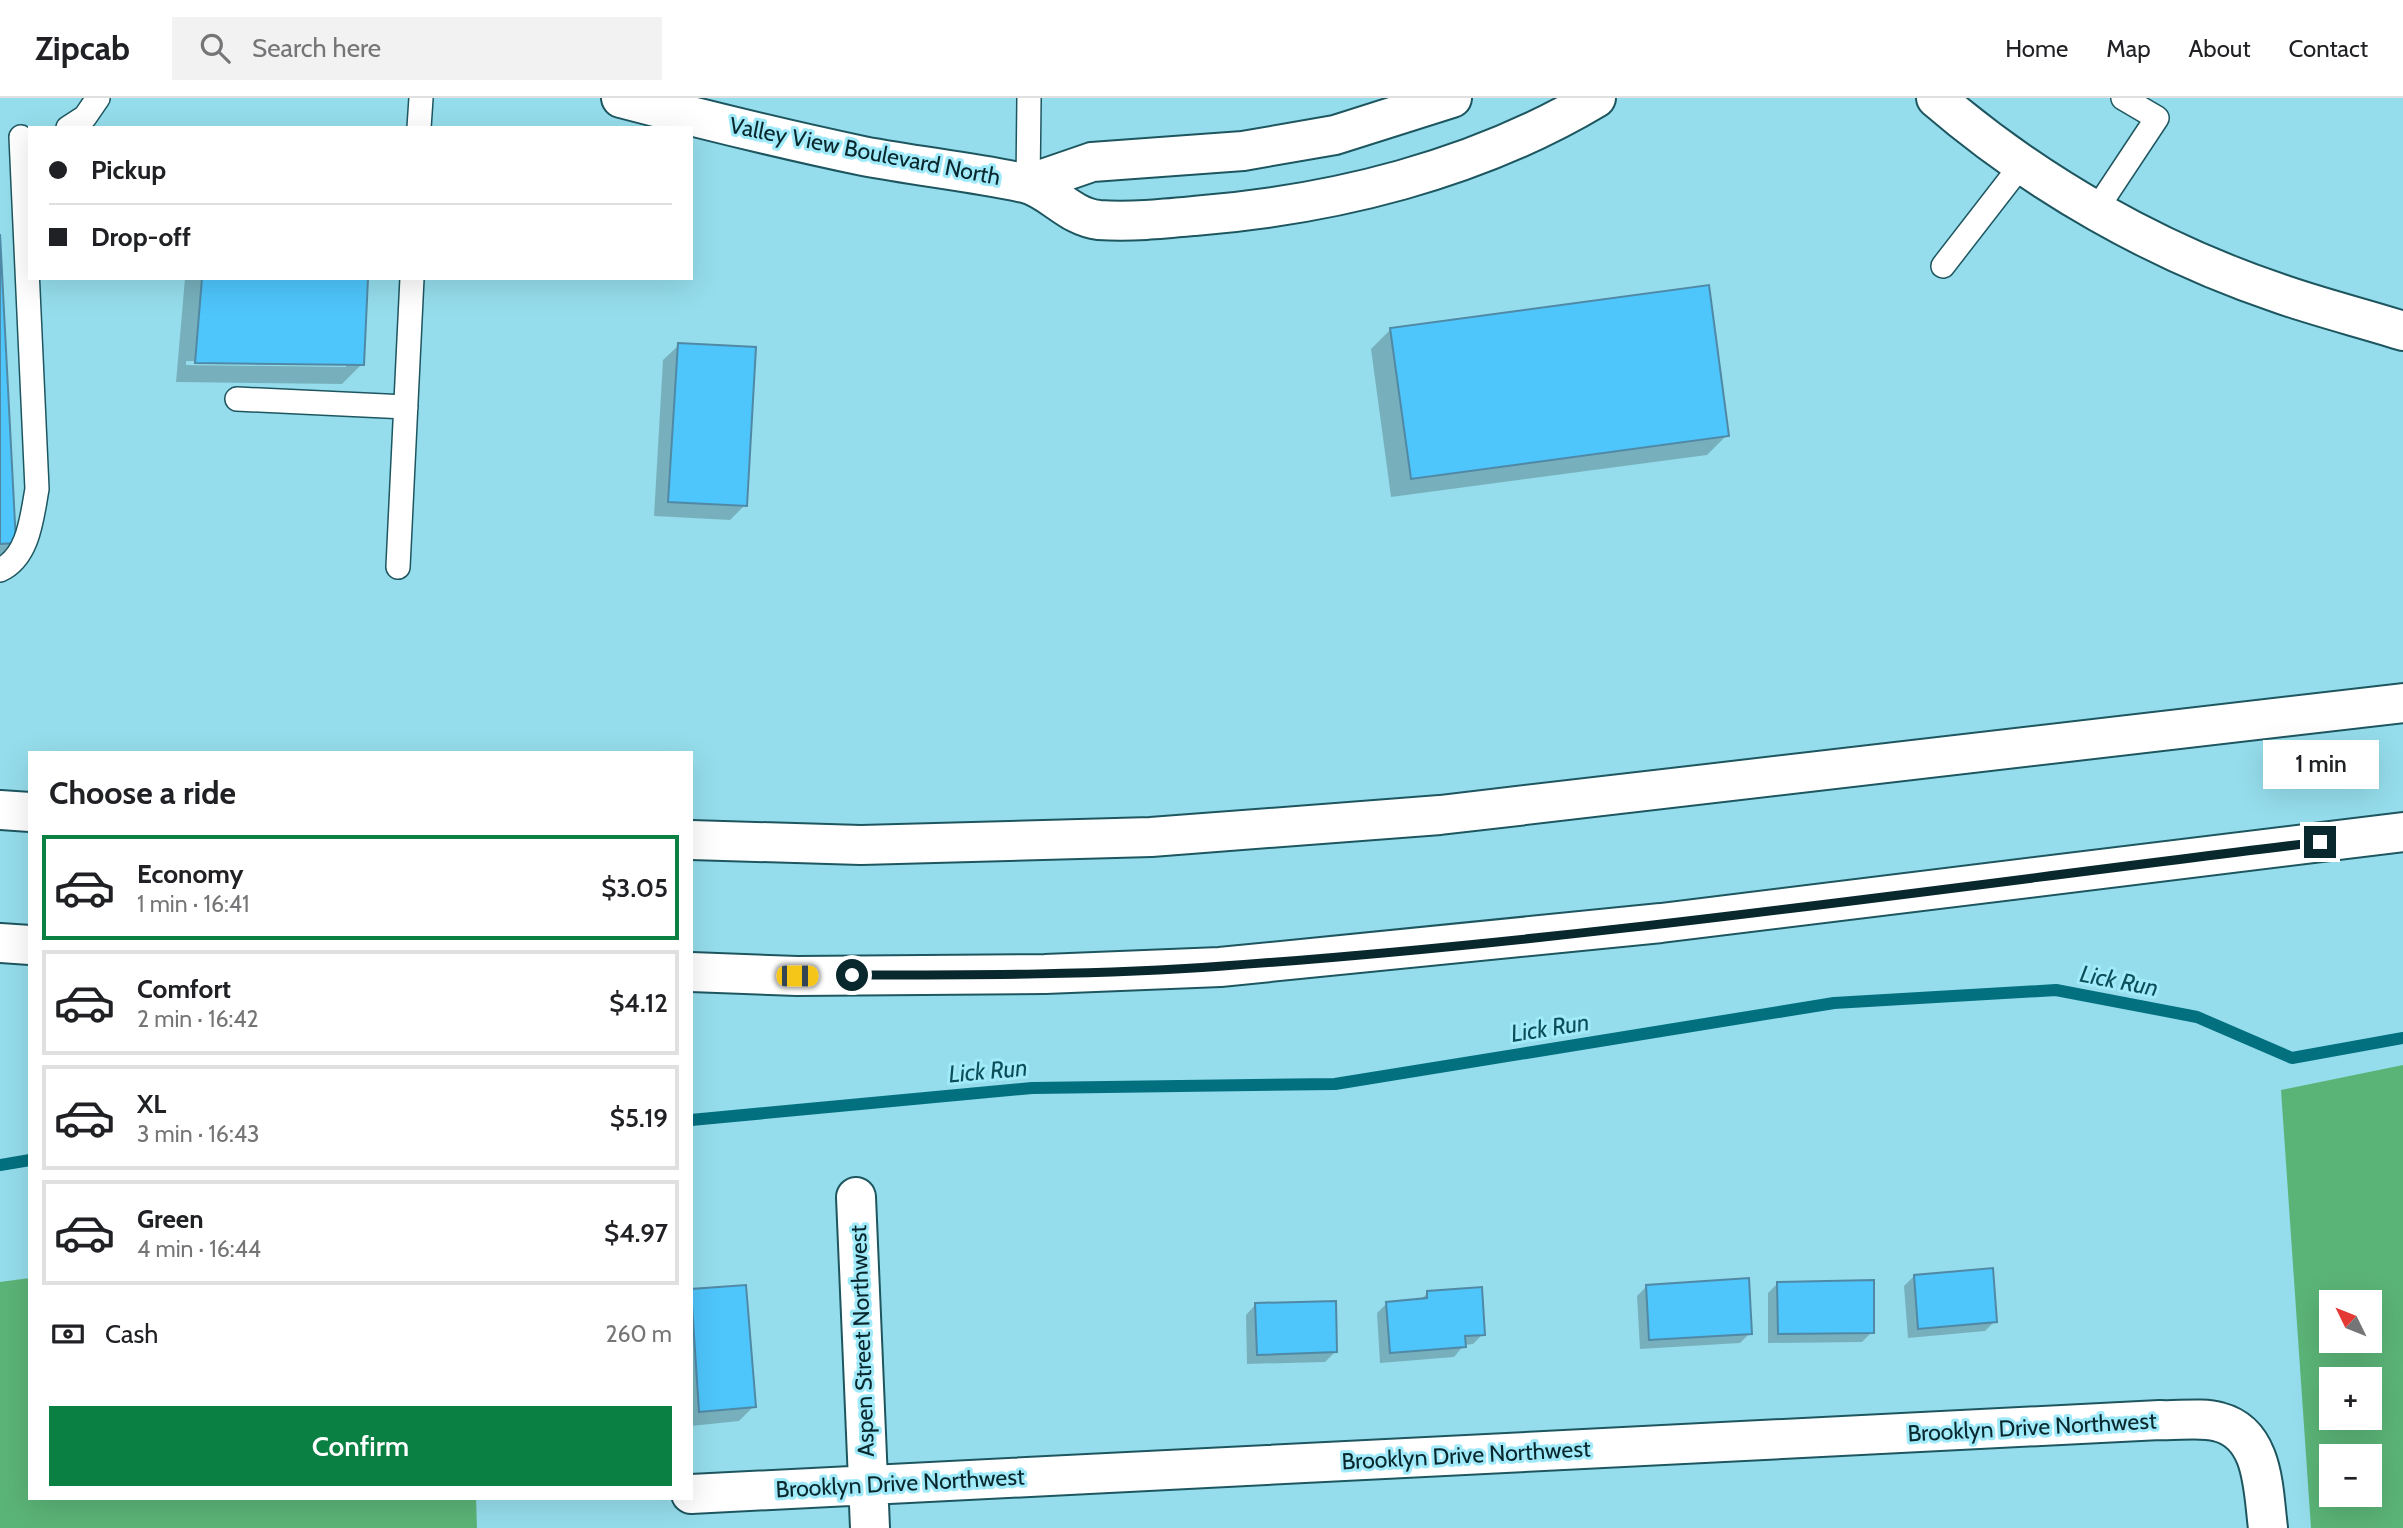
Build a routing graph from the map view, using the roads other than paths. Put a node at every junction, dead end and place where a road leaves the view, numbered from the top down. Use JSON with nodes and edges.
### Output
{"nodes":[{"id":1,"x":98,"y":98,"type":"edge"},
{"id":2,"x":421,"y":98,"type":"edge"},
{"id":3,"x":1029,"y":98,"type":"edge"},
{"id":4,"x":1452,"y":98,"type":"edge"},
{"id":5,"x":1596,"y":98,"type":"edge"},
{"id":6,"x":1936,"y":98,"type":"edge"},
{"id":7,"x":2123,"y":98,"type":"edge"},
{"id":8,"x":633,"y":100,"type":"edge"},
{"id":9,"x":71,"y":126,"type":"edge"},
{"id":10,"x":419,"y":126,"type":"edge"},
{"id":11,"x":17,"y":138,"type":"edge"},
{"id":12,"x":2022,"y":164,"type":"junction"},
{"id":13,"x":1028,"y":184,"type":"junction"},
{"id":14,"x":2096,"y":209,"type":"junction"},
{"id":15,"x":1943,"y":266,"type":"dead end"},
{"id":16,"x":412,"y":280,"type":"edge"},
{"id":17,"x":2403,"y":331,"type":"edge"},
{"id":18,"x":237,"y":398,"type":"dead end"},
{"id":19,"x":405,"y":407,"type":"junction"},
{"id":20,"x":398,"y":568,"type":"dead end"},
{"id":21,"x":0,"y":569,"type":"edge"},
{"id":22,"x":2403,"y":703,"type":"edge"},
{"id":23,"x":0,"y":810,"type":"edge"},
{"id":24,"x":28,"y":811,"type":"edge"},
{"id":25,"x":2403,"y":832,"type":"edge"},
{"id":26,"x":693,"y":840,"type":"edge"},
{"id":27,"x":0,"y":943,"type":"edge"},
{"id":28,"x":28,"y":945,"type":"edge"},
{"id":29,"x":693,"y":972,"type":"edge"},
{"id":30,"x":856,"y":1197,"type":"dead end"},
{"id":31,"x":868,"y":1484,"type":"junction"},
{"id":32,"x":693,"y":1494,"type":"edge"},
{"id":33,"x":870,"y":1528,"type":"edge"},
{"id":34,"x":2268,"y":1528,"type":"edge"}],
"edges":[{"from":1,"to":9,"type":"lane"},
{"from":2,"to":10,"type":"lane"},
{"from":3,"to":13,"type":"lane"},
{"from":4,"to":13,"type":"main road","name":"Valley View Boulevard North"},
{"from":5,"to":13,"type":"main road","name":"Valley View Boulevard North"},
{"from":6,"to":12,"type":"main road"},
{"from":7,"to":14,"type":"lane"},
{"from":8,"to":13,"type":"main road","name":"Valley View Boulevard North"},
{"from":11,"to":21,"type":"lane"},
{"from":12,"to":14,"type":"main road"},
{"from":12,"to":15,"type":"lane"},
{"from":14,"to":17,"type":"main road"},
{"from":16,"to":19,"type":"lane"},
{"from":18,"to":19,"type":"lane"},
{"from":19,"to":20,"type":"lane"},
{"from":22,"to":26,"type":"main road"},
{"from":23,"to":24,"type":"main road"},
{"from":25,"to":29,"type":"main road"},
{"from":27,"to":28,"type":"main road"},
{"from":30,"to":31,"type":"main road","name":"Aspen Street Northwest"},
{"from":31,"to":32,"type":"main road","name":"Brooklyn Drive Northwest"},
{"from":31,"to":33,"type":"main road","name":"Aspen Street Northwest"},
{"from":31,"to":34,"type":"main road","name":"Brooklyn Drive Northwest"}]}
